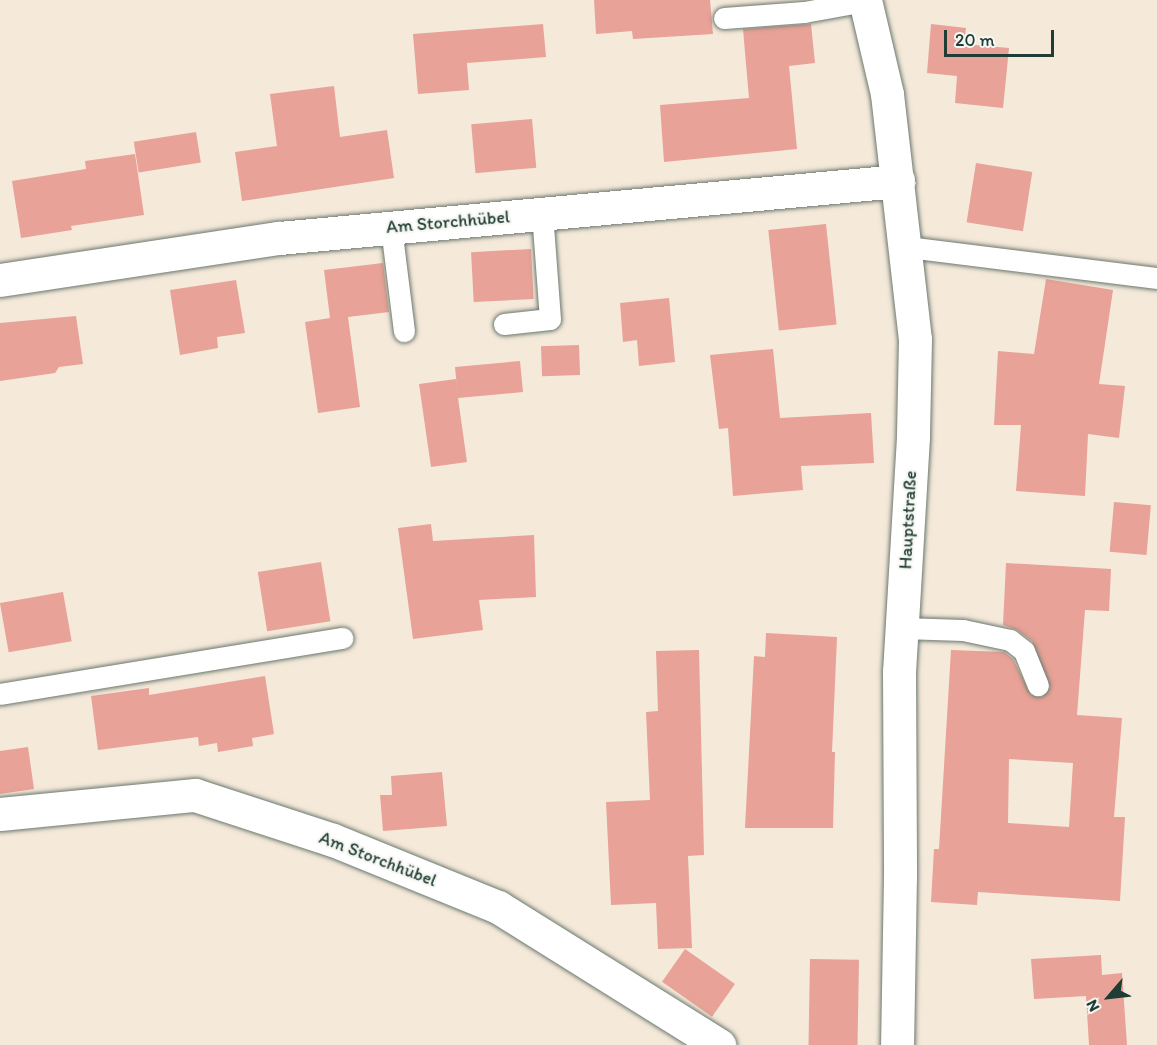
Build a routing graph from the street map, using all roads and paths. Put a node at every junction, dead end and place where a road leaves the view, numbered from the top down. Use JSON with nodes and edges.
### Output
{"nodes":[{"id":1,"x":865,"y":1,"type":"edge"},
{"id":2,"x":724,"y":18,"type":"dead end"},
{"id":3,"x":898,"y":181,"type":"junction"},
{"id":4,"x":542,"y":213,"type":"junction"},
{"id":5,"x":391,"y":227,"type":"junction"},
{"id":6,"x":907,"y":247,"type":"junction"},
{"id":7,"x":1157,"y":278,"type":"edge"},
{"id":8,"x":0,"y":280,"type":"edge"},
{"id":9,"x":504,"y":324,"type":"dead end"},
{"id":10,"x":404,"y":331,"type":"dead end"},
{"id":11,"x":902,"y":628,"type":"junction"},
{"id":12,"x":342,"y":638,"type":"dead end"},
{"id":13,"x":1038,"y":685,"type":"dead end"},
{"id":14,"x":0,"y":694,"type":"edge"},
{"id":15,"x":0,"y":814,"type":"edge"},
{"id":16,"x":719,"y":1045,"type":"edge"},
{"id":17,"x":897,"y":1045,"type":"edge"}],
"edges":[{"from":1,"to":2,"type":"lane"},
{"from":1,"to":3,"type":"street","name":"Hauptstraße"},
{"from":3,"to":4,"type":"street","name":"Am Storchhübel"},
{"from":3,"to":6,"type":"street","name":"Hauptstraße"},
{"from":4,"to":5,"type":"street","name":"Am Storchhübel"},
{"from":4,"to":9,"type":"lane"},
{"from":5,"to":8,"type":"street","name":"Am Storchhübel"},
{"from":5,"to":10,"type":"lane"},
{"from":6,"to":7,"type":"lane"},
{"from":6,"to":11,"type":"street","name":"Hauptstraße"},
{"from":11,"to":13,"type":"lane"},
{"from":11,"to":17,"type":"street","name":"Hauptstraße"},
{"from":12,"to":14,"type":"lane"},
{"from":15,"to":16,"type":"street","name":"Am Storchhübel"}]}
